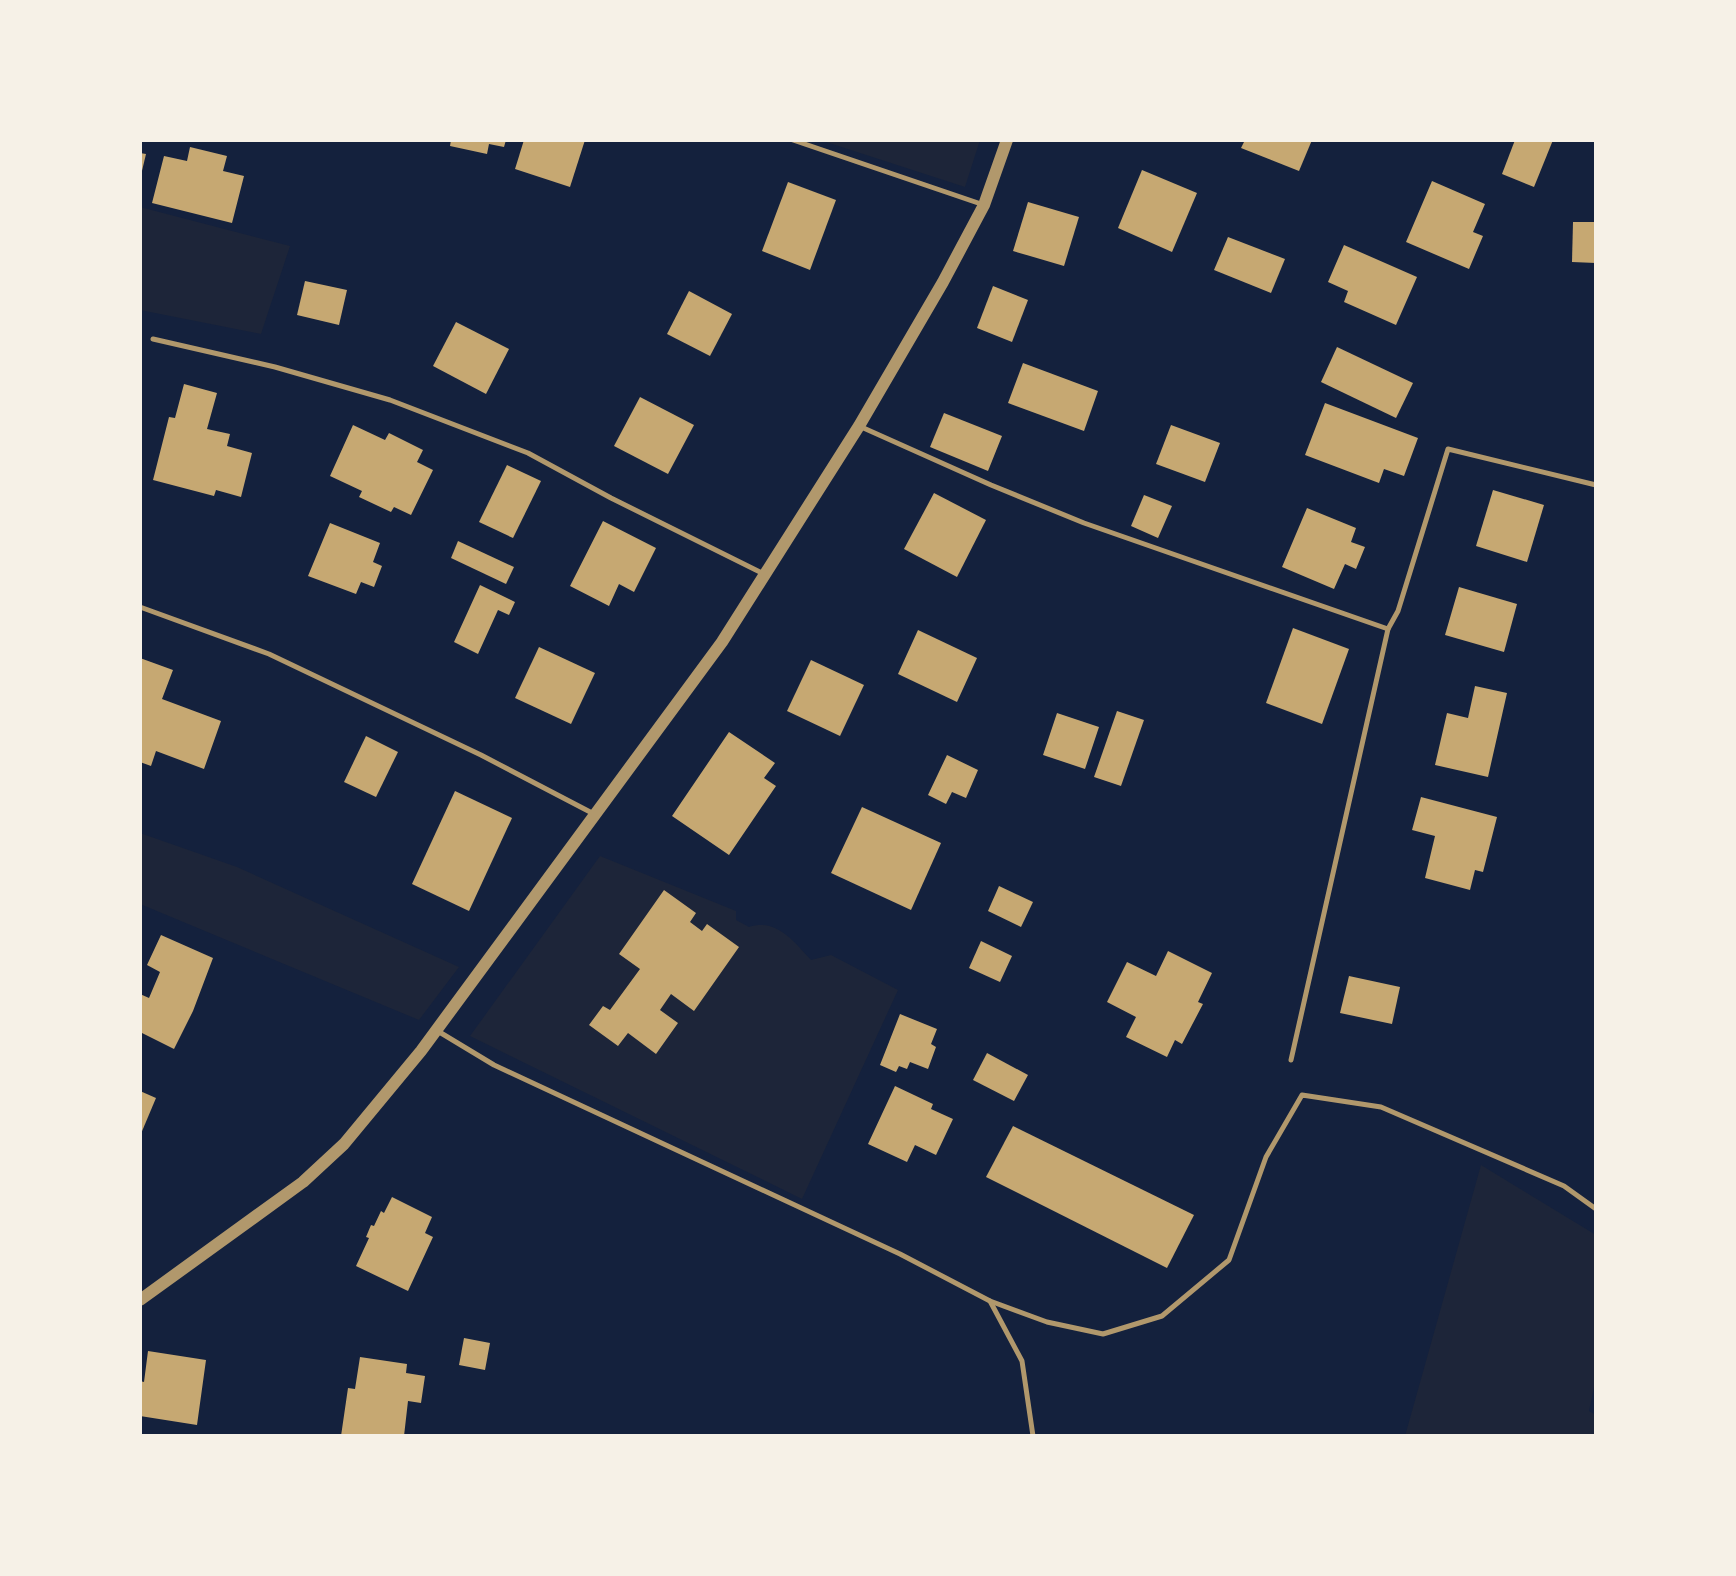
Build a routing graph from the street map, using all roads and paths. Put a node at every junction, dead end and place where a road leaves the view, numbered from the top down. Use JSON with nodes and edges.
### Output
{"nodes":[{"id":1,"x":793,"y":140,"type":"edge"},
{"id":2,"x":1007,"y":140,"type":"edge"},
{"id":3,"x":984,"y":205,"type":"junction"},
{"id":4,"x":153,"y":339,"type":"dead end"},
{"id":5,"x":859,"y":426,"type":"junction"},
{"id":6,"x":1596,"y":485,"type":"edge"},
{"id":7,"x":765,"y":575,"type":"junction"},
{"id":8,"x":140,"y":607,"type":"edge"},
{"id":9,"x":1388,"y":629,"type":"junction"},
{"id":10,"x":594,"y":814,"type":"junction"},
{"id":11,"x":436,"y":1030,"type":"junction"},
{"id":12,"x":1291,"y":1060,"type":"dead end"},
{"id":13,"x":1596,"y":1209,"type":"edge"},
{"id":14,"x":140,"y":1300,"type":"edge"},
{"id":15,"x":990,"y":1301,"type":"junction"},
{"id":16,"x":1033,"y":1436,"type":"edge"}],
"edges":[{"from":1,"to":3,"type":"lane"},
{"from":2,"to":3,"type":"street"},
{"from":3,"to":5,"type":"street"},
{"from":4,"to":7,"type":"lane"},
{"from":5,"to":7,"type":"street"},
{"from":5,"to":9,"type":"lane"},
{"from":6,"to":9,"type":"lane"},
{"from":7,"to":10,"type":"street"},
{"from":8,"to":10,"type":"lane"},
{"from":9,"to":12,"type":"lane"},
{"from":10,"to":11,"type":"street"},
{"from":11,"to":14,"type":"street"},
{"from":11,"to":15,"type":"lane"},
{"from":13,"to":15,"type":"lane"},
{"from":15,"to":16,"type":"lane"}]}
